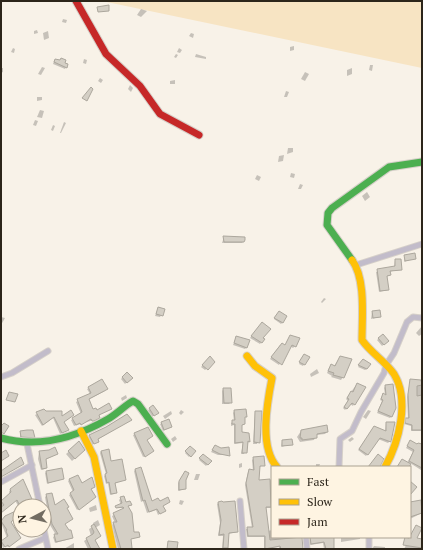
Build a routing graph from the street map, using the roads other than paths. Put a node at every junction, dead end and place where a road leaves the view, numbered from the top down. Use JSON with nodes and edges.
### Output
{"nodes":[{"id":1,"x":76,"y":1,"type":"edge"},
{"id":2,"x":199,"y":134,"type":"dead end"},
{"id":3,"x":422,"y":162,"type":"edge"},
{"id":4,"x":422,"y":244,"type":"edge"},
{"id":5,"x":356,"y":265,"type":"junction"},
{"id":6,"x":422,"y":318,"type":"edge"},
{"id":7,"x":48,"y":350,"type":"dead end"},
{"id":8,"x":247,"y":356,"type":"dead end"},
{"id":9,"x":386,"y":365,"type":"junction"},
{"id":10,"x":1,"y":377,"type":"edge"},
{"id":11,"x":81,"y":430,"type":"junction"},
{"id":12,"x":1,"y":438,"type":"edge"},
{"id":13,"x":28,"y":444,"type":"junction"},
{"id":14,"x":167,"y":444,"type":"dead end"},
{"id":15,"x":32,"y":466,"type":"junction"},
{"id":16,"x":276,"y":466,"type":"edge"},
{"id":17,"x":339,"y":466,"type":"edge"},
{"id":18,"x":385,"y":466,"type":"edge"},
{"id":19,"x":1,"y":482,"type":"edge"},
{"id":20,"x":38,"y":498,"type":"edge"},
{"id":21,"x":240,"y":501,"type":"dead end"},
{"id":22,"x":45,"y":538,"type":"joint"},
{"id":23,"x":306,"y":538,"type":"edge"},
{"id":24,"x":369,"y":538,"type":"edge"},
{"id":25,"x":19,"y":549,"type":"edge"},
{"id":26,"x":48,"y":549,"type":"edge"},
{"id":27,"x":113,"y":549,"type":"edge"},
{"id":28,"x":244,"y":549,"type":"edge"},
{"id":29,"x":307,"y":549,"type":"edge"},
{"id":30,"x":369,"y":549,"type":"edge"}],
"edges":[{"from":1,"to":2,"type":"street"},
{"from":3,"to":5,"type":"street"},
{"from":4,"to":5,"type":"street"},
{"from":5,"to":9,"type":"street"},
{"from":6,"to":9,"type":"street"},
{"from":7,"to":10,"type":"street"},
{"from":8,"to":16,"type":"street"},
{"from":9,"to":17,"type":"street"},
{"from":9,"to":18,"type":"street"},
{"from":11,"to":13,"type":"street"},
{"from":11,"to":14,"type":"street"},
{"from":11,"to":27,"type":"street"},
{"from":12,"to":13,"type":"street"},
{"from":13,"to":15,"type":"street"},
{"from":15,"to":19,"type":"street"},
{"from":15,"to":20,"type":"street"},
{"from":21,"to":28,"type":"street"},
{"from":22,"to":25,"type":"street"},
{"from":22,"to":26,"type":"street"},
{"from":23,"to":29,"type":"street"},
{"from":24,"to":30,"type":"street"}]}
